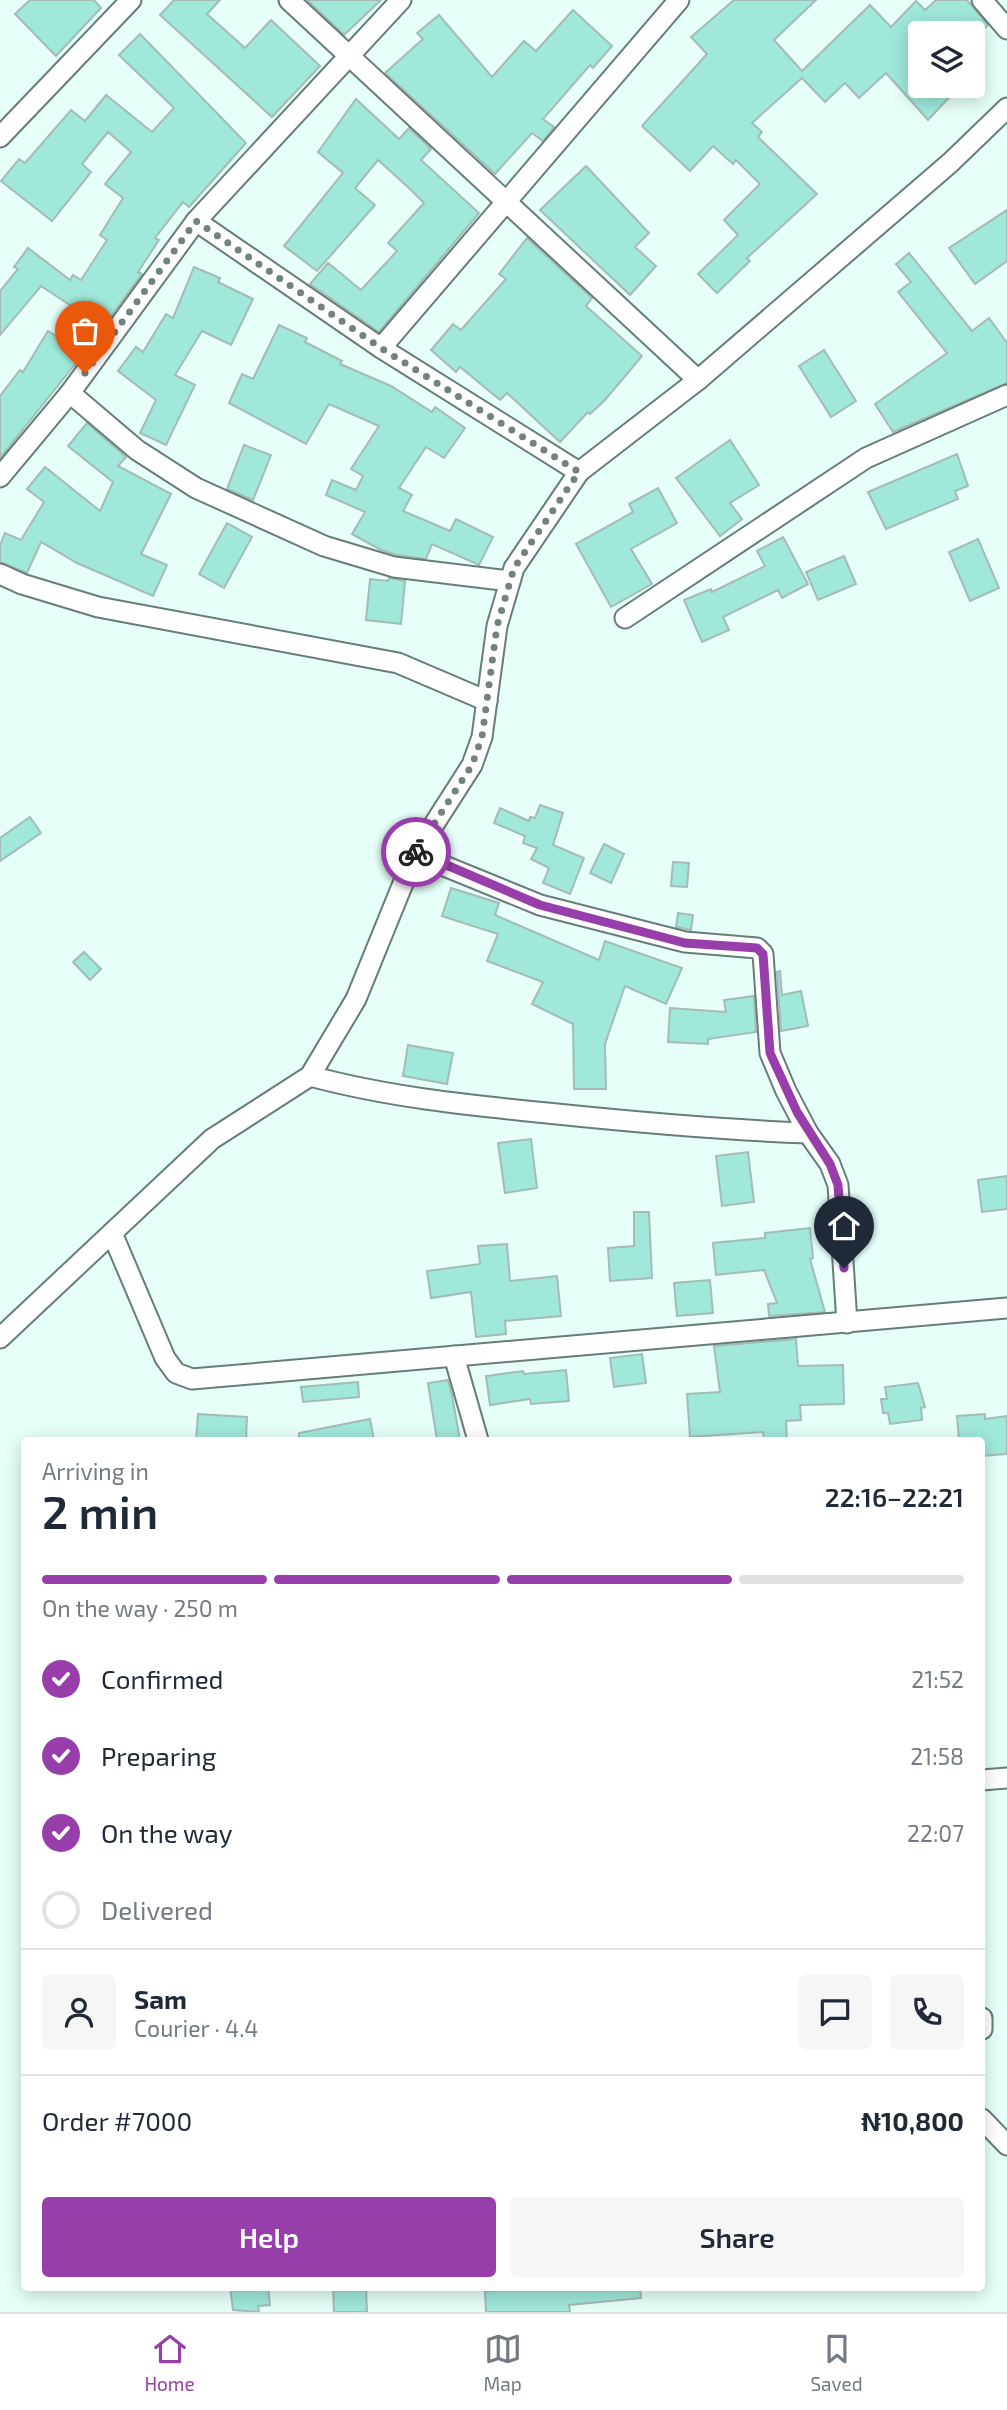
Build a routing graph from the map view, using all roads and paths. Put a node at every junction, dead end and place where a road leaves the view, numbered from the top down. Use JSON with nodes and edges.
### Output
{"nodes":[{"id":1,"x":131,"y":0,"type":"edge"},
{"id":2,"x":289,"y":0,"type":"edge"},
{"id":3,"x":401,"y":0,"type":"edge"},
{"id":4,"x":679,"y":0,"type":"edge"},
{"id":5,"x":982,"y":0,"type":"edge"},
{"id":6,"x":1007,"y":29,"type":"edge"},
{"id":7,"x":348,"y":57,"type":"junction"},
{"id":8,"x":1007,"y":108,"type":"edge"},
{"id":9,"x":0,"y":137,"type":"edge"},
{"id":10,"x":507,"y":199,"type":"junction"},
{"id":11,"x":196,"y":221,"type":"junction"},
{"id":12,"x":381,"y":348,"type":"junction"},
{"id":13,"x":698,"y":380,"type":"junction"},
{"id":14,"x":71,"y":393,"type":"junction"},
{"id":15,"x":1007,"y":395,"type":"edge"},
{"id":16,"x":579,"y":472,"type":"junction"},
{"id":17,"x":0,"y":477,"type":"edge"},
{"id":18,"x":0,"y":574,"type":"edge"},
{"id":19,"x":510,"y":581,"type":"junction"},
{"id":20,"x":625,"y":618,"type":"dead end"},
{"id":21,"x":487,"y":701,"type":"junction"},
{"id":22,"x":415,"y":854,"type":"junction"},
{"id":23,"x":310,"y":1076,"type":"junction"},
{"id":24,"x":808,"y":1133,"type":"junction"},
{"id":25,"x":112,"y":1233,"type":"junction"},
{"id":26,"x":1007,"y":1308,"type":"edge"},
{"id":27,"x":847,"y":1323,"type":"junction"},
{"id":28,"x":0,"y":1339,"type":"edge"},
{"id":29,"x":454,"y":1356,"type":"junction"},
{"id":30,"x":477,"y":1437,"type":"edge"},
{"id":31,"x":1007,"y":1778,"type":"edge"},
{"id":32,"x":985,"y":1780,"type":"edge"},
{"id":33,"x":985,"y":2122,"type":"edge"},
{"id":34,"x":1007,"y":2145,"type":"edge"}],
"edges":[{"from":1,"to":9,"type":"street"},
{"from":2,"to":7,"type":"street"},
{"from":3,"to":7,"type":"street"},
{"from":4,"to":10,"type":"street"},
{"from":5,"to":6,"type":"street"},
{"from":7,"to":10,"type":"street"},
{"from":7,"to":11,"type":"street"},
{"from":8,"to":13,"type":"street"},
{"from":10,"to":12,"type":"street"},
{"from":10,"to":13,"type":"street"},
{"from":11,"to":12,"type":"street"},
{"from":11,"to":14,"type":"street"},
{"from":12,"to":16,"type":"street"},
{"from":13,"to":16,"type":"street"},
{"from":14,"to":17,"type":"street"},
{"from":14,"to":19,"type":"street"},
{"from":15,"to":20,"type":"street"},
{"from":16,"to":19,"type":"street"},
{"from":18,"to":21,"type":"street"},
{"from":19,"to":21,"type":"street"},
{"from":21,"to":22,"type":"street"},
{"from":22,"to":23,"type":"street"},
{"from":22,"to":24,"type":"street"},
{"from":23,"to":24,"type":"street"},
{"from":23,"to":25,"type":"street"},
{"from":24,"to":27,"type":"street"},
{"from":25,"to":28,"type":"street"},
{"from":25,"to":29,"type":"street"},
{"from":26,"to":27,"type":"street"},
{"from":27,"to":29,"type":"street"},
{"from":29,"to":30,"type":"street"},
{"from":31,"to":32,"type":"street"},
{"from":33,"to":34,"type":"street"}]}
